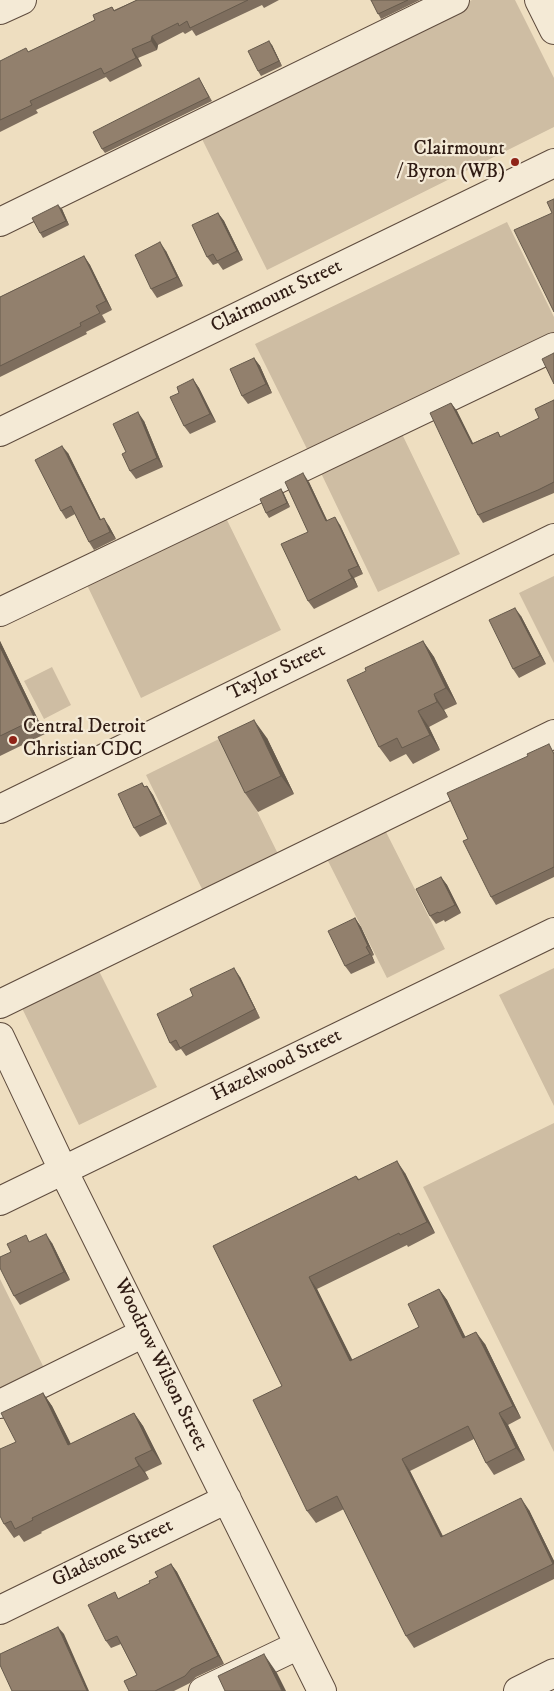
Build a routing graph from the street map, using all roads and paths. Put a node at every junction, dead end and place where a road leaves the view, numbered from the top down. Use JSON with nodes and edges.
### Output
{"nodes":[{"id":1,"x":22,"y":0,"type":"edge"},
{"id":2,"x":456,"y":0,"type":"edge"},
{"id":3,"x":539,"y":0,"type":"edge"},
{"id":4,"x":0,"y":10,"type":"edge"},
{"id":5,"x":554,"y":30,"type":"edge"},
{"id":6,"x":554,"y":163,"type":"edge"},
{"id":7,"x":0,"y":222,"type":"edge"},
{"id":8,"x":554,"y":347,"type":"edge"},
{"id":9,"x":0,"y":432,"type":"edge"},
{"id":10,"x":554,"y":538,"type":"edge"},
{"id":11,"x":0,"y":612,"type":"edge"},
{"id":12,"x":554,"y":734,"type":"edge"},
{"id":13,"x":0,"y":809,"type":"edge"},
{"id":14,"x":554,"y":932,"type":"edge"},
{"id":15,"x":0,"y":1004,"type":"edge"},
{"id":16,"x":0,"y":1037,"type":"edge"},
{"id":17,"x":63,"y":1170,"type":"junction"},
{"id":18,"x":0,"y":1201,"type":"edge"},
{"id":19,"x":144,"y":1333,"type":"junction"},
{"id":20,"x":0,"y":1404,"type":"edge"},
{"id":21,"x":227,"y":1499,"type":"junction"},
{"id":22,"x":0,"y":1610,"type":"edge"},
{"id":23,"x":299,"y":1644,"type":"junction"},
{"id":24,"x":554,"y":1674,"type":"edge"},
{"id":25,"x":203,"y":1691,"type":"edge"},
{"id":26,"x":322,"y":1691,"type":"edge"},
{"id":27,"x":518,"y":1691,"type":"edge"}],
"edges":[{"from":1,"to":4,"type":"street"},
{"from":2,"to":7,"type":"street"},
{"from":3,"to":5,"type":"street"},
{"from":6,"to":9,"type":"street","name":"Clairmount Street"},
{"from":8,"to":11,"type":"street"},
{"from":10,"to":13,"type":"street","name":"Taylor Street"},
{"from":12,"to":15,"type":"street"},
{"from":14,"to":17,"type":"street","name":"Hazelwood Street"},
{"from":16,"to":17,"type":"street","name":"Woodrow Wilson Street"},
{"from":17,"to":18,"type":"street","name":"Hazelwood Street"},
{"from":17,"to":19,"type":"street","name":"Woodrow Wilson Street"},
{"from":19,"to":20,"type":"street"},
{"from":19,"to":21,"type":"street","name":"Woodrow Wilson Street"},
{"from":21,"to":22,"type":"street","name":"Gladstone Street"},
{"from":21,"to":23,"type":"street","name":"Woodrow Wilson Street"},
{"from":23,"to":25,"type":"street"},
{"from":23,"to":26,"type":"street","name":"Woodrow Wilson Street"},
{"from":24,"to":27,"type":"street"}]}
